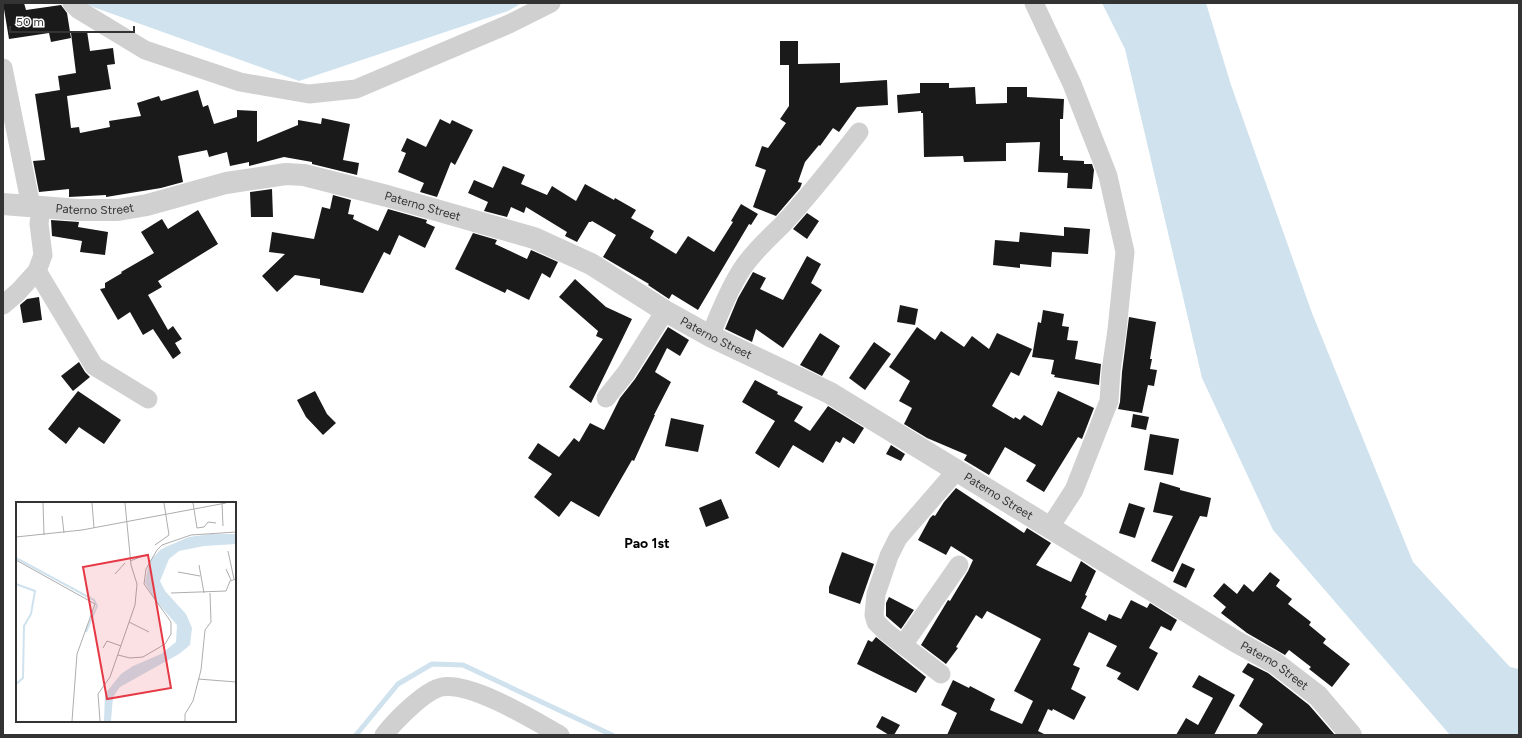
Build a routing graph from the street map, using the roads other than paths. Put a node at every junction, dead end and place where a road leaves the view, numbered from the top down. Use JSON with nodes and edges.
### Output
{"nodes":[{"id":1,"x":72,"y":3,"type":"edge"},
{"id":2,"x":551,"y":3,"type":"edge"},
{"id":3,"x":1034,"y":3,"type":"edge"},
{"id":4,"x":3,"y":68,"type":"edge"},
{"id":5,"x":859,"y":132,"type":"dead end"},
{"id":6,"x":3,"y":204,"type":"edge"},
{"id":7,"x":36,"y":206,"type":"junction"},
{"id":8,"x":36,"y":271,"type":"junction"},
{"id":9,"x":3,"y":305,"type":"edge"},
{"id":10,"x":665,"y":311,"type":"junction"},
{"id":11,"x":710,"y":336,"type":"junction"},
{"id":12,"x":606,"y":398,"type":"dead end"},
{"id":13,"x":148,"y":399,"type":"dead end"},
{"id":14,"x":957,"y":470,"type":"junction"},
{"id":15,"x":1050,"y":527,"type":"junction"},
{"id":16,"x":960,"y":565,"type":"dead end"},
{"id":17,"x":904,"y":645,"type":"junction"},
{"id":18,"x":941,"y":674,"type":"dead end"},
{"id":19,"x":384,"y":735,"type":"edge"},
{"id":20,"x":560,"y":735,"type":"edge"},
{"id":21,"x":1351,"y":735,"type":"edge"}],
"edges":[{"from":1,"to":2,"type":"street"},
{"from":3,"to":15,"type":"street"},
{"from":4,"to":7,"type":"street"},
{"from":5,"to":11,"type":"street"},
{"from":6,"to":7,"type":"street","name":"Paterno Street"},
{"from":7,"to":8,"type":"street"},
{"from":7,"to":10,"type":"street","name":"Paterno Street"},
{"from":8,"to":9,"type":"street"},
{"from":8,"to":13,"type":"street"},
{"from":10,"to":11,"type":"street","name":"Paterno Street"},
{"from":10,"to":12,"type":"street"},
{"from":11,"to":14,"type":"street","name":"Paterno Street"},
{"from":14,"to":15,"type":"street","name":"Paterno Street"},
{"from":14,"to":17,"type":"street"},
{"from":15,"to":21,"type":"street","name":"Paterno Street"},
{"from":16,"to":17,"type":"street"},
{"from":17,"to":18,"type":"street"},
{"from":19,"to":20,"type":"street"}]}
